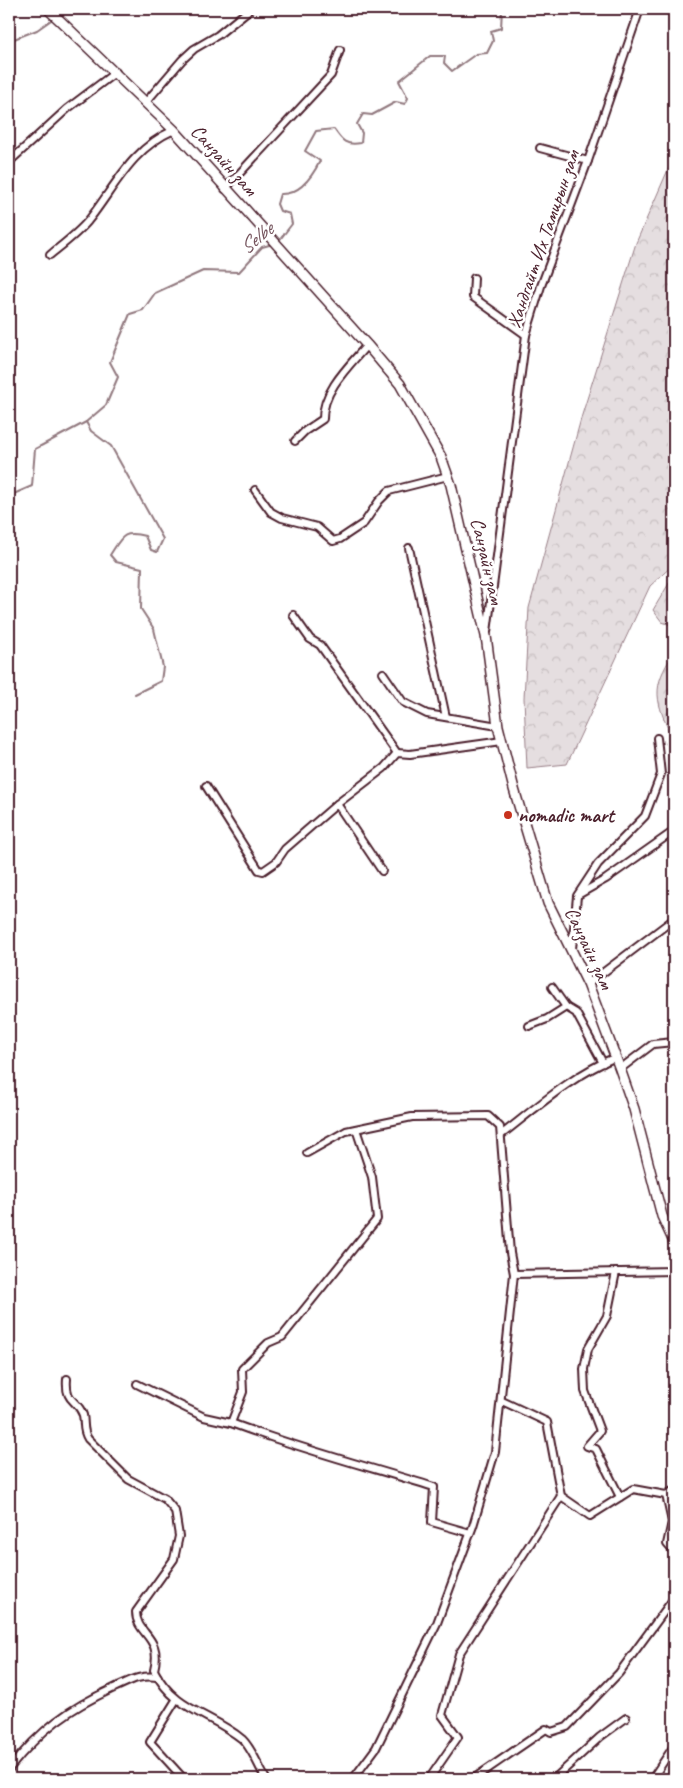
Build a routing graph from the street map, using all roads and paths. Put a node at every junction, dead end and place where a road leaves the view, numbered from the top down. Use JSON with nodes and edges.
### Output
{"nodes":[{"id":1,"x":250,"y":9,"type":"edge"},
{"id":2,"x":640,"y":9,"type":"edge"},
{"id":3,"x":50,"y":10,"type":"edge"},
{"id":4,"x":340,"y":50,"type":"dead end"},
{"id":5,"x":116,"y":72,"type":"junction"},
{"id":6,"x":146,"y":102,"type":"junction"},
{"id":7,"x":174,"y":130,"type":"junction"},
{"id":8,"x":540,"y":148,"type":"dead end"},
{"id":9,"x":588,"y":161,"type":"junction"},
{"id":10,"x":9,"y":162,"type":"edge"},
{"id":11,"x":225,"y":189,"type":"junction"},
{"id":12,"x":50,"y":254,"type":"dead end"},
{"id":13,"x":474,"y":278,"type":"dead end"},
{"id":14,"x":526,"y":335,"type":"junction"},
{"id":15,"x":367,"y":345,"type":"junction"},
{"id":16,"x":295,"y":441,"type":"dead end"},
{"id":17,"x":448,"y":476,"type":"junction"},
{"id":18,"x":255,"y":490,"type":"dead end"},
{"id":19,"x":409,"y":548,"type":"dead end"},
{"id":20,"x":293,"y":614,"type":"dead end"},
{"id":21,"x":486,"y":636,"type":"junction"},
{"id":22,"x":383,"y":673,"type":"dead end"},
{"id":23,"x":446,"y":717,"type":"junction"},
{"id":24,"x":498,"y":726,"type":"junction"},
{"id":25,"x":657,"y":738,"type":"dead end"},
{"id":26,"x":502,"y":742,"type":"junction"},
{"id":27,"x":397,"y":753,"type":"junction"},
{"id":28,"x":206,"y":786,"type":"dead end"},
{"id":29,"x":337,"y":804,"type":"junction"},
{"id":30,"x":674,"y":831,"type":"edge"},
{"id":31,"x":382,"y":871,"type":"dead end"},
{"id":32,"x":577,"y":896,"type":"junction"},
{"id":33,"x":674,"y":919,"type":"edge"},
{"id":34,"x":572,"y":950,"type":"junction"},
{"id":35,"x":588,"y":984,"type":"junction"},
{"id":36,"x":552,"y":987,"type":"dead end"},
{"id":37,"x":566,"y":1007,"type":"junction"},
{"id":38,"x":529,"y":1026,"type":"dead end"},
{"id":39,"x":674,"y":1042,"type":"edge"},
{"id":40,"x":616,"y":1057,"type":"junction"},
{"id":41,"x":603,"y":1063,"type":"junction"},
{"id":42,"x":620,"y":1069,"type":"junction"},
{"id":43,"x":356,"y":1129,"type":"junction"},
{"id":44,"x":501,"y":1135,"type":"junction"},
{"id":45,"x":307,"y":1153,"type":"dead end"},
{"id":46,"x":674,"y":1242,"type":"edge"},
{"id":47,"x":674,"y":1271,"type":"edge"},
{"id":48,"x":616,"y":1272,"type":"junction"},
{"id":49,"x":514,"y":1274,"type":"junction"},
{"id":50,"x":67,"y":1379,"type":"dead end"},
{"id":51,"x":137,"y":1384,"type":"dead end"},
{"id":52,"x":502,"y":1401,"type":"junction"},
{"id":53,"x":231,"y":1423,"type":"junction"},
{"id":54,"x":674,"y":1490,"type":"edge"},
{"id":55,"x":561,"y":1496,"type":"junction"},
{"id":56,"x":666,"y":1496,"type":"junction"},
{"id":57,"x":620,"y":1497,"type":"junction"},
{"id":58,"x":470,"y":1533,"type":"junction"},
{"id":59,"x":674,"y":1552,"type":"edge"},
{"id":60,"x":674,"y":1598,"type":"edge"},
{"id":61,"x":158,"y":1677,"type":"junction"},
{"id":62,"x":176,"y":1700,"type":"junction"},
{"id":63,"x":626,"y":1718,"type":"dead end"},
{"id":64,"x":674,"y":1746,"type":"edge"},
{"id":65,"x":9,"y":1769,"type":"edge"},
{"id":66,"x":431,"y":1776,"type":"edge"},
{"id":67,"x":184,"y":1779,"type":"edge"},
{"id":68,"x":266,"y":1779,"type":"edge"},
{"id":69,"x":353,"y":1779,"type":"edge"},
{"id":70,"x":439,"y":1779,"type":"edge"},
{"id":71,"x":473,"y":1779,"type":"edge"},
{"id":72,"x":554,"y":1779,"type":"edge"},
{"id":73,"x":652,"y":1779,"type":"edge"}],
"edges":[{"from":1,"to":6,"type":"street"},
{"from":2,"to":9,"type":"street","name":"Хандгайт Их Тамирын зам"},
{"from":3,"to":5,"type":"main road","name":"Санзайн зам"},
{"from":4,"to":11,"type":"street"},
{"from":5,"to":6,"type":"main road","name":"Санзайн зам"},
{"from":5,"to":10,"type":"street"},
{"from":6,"to":7,"type":"main road","name":"Санзайн зам"},
{"from":7,"to":11,"type":"main road","name":"Санзайн зам"},
{"from":7,"to":12,"type":"street"},
{"from":8,"to":9,"type":"street"},
{"from":9,"to":14,"type":"street","name":"Хандгайт Их Тамирын зам"},
{"from":11,"to":15,"type":"main road","name":"Санзайн зам"},
{"from":13,"to":14,"type":"street"},
{"from":14,"to":21,"type":"street","name":"Хандгайт Их Тамирын зам"},
{"from":15,"to":16,"type":"street"},
{"from":15,"to":17,"type":"main road","name":"Санзайн зам"},
{"from":17,"to":18,"type":"street"},
{"from":17,"to":21,"type":"main road","name":"Санзайн зам"},
{"from":19,"to":23,"type":"street"},
{"from":20,"to":27,"type":"street"},
{"from":21,"to":24,"type":"main road","name":"Санзайн зам"},
{"from":22,"to":23,"type":"street"},
{"from":23,"to":24,"type":"street"},
{"from":24,"to":26,"type":"main road","name":"Санзайн зам"},
{"from":25,"to":32,"type":"street"},
{"from":26,"to":27,"type":"street"},
{"from":26,"to":34,"type":"main road","name":"Санзайн зам"},
{"from":27,"to":29,"type":"street"},
{"from":28,"to":29,"type":"street"},
{"from":29,"to":31,"type":"street"},
{"from":30,"to":32,"type":"street"},
{"from":32,"to":34,"type":"street"},
{"from":33,"to":35,"type":"street"},
{"from":34,"to":35,"type":"main road","name":"Санзайн зам"},
{"from":35,"to":40,"type":"main road","name":"Санзайн зам"},
{"from":36,"to":37,"type":"street"},
{"from":37,"to":38,"type":"street"},
{"from":37,"to":41,"type":"street"},
{"from":39,"to":42,"type":"street"},
{"from":40,"to":41,"type":"street"},
{"from":40,"to":42,"type":"main road","name":"Санзайн зам"},
{"from":41,"to":44,"type":"street"},
{"from":42,"to":46,"type":"main road","name":"Санзайн зам"},
{"from":43,"to":44,"type":"street"},
{"from":43,"to":45,"type":"street"},
{"from":43,"to":53,"type":"street"},
{"from":44,"to":49,"type":"street"},
{"from":47,"to":48,"type":"street"},
{"from":48,"to":49,"type":"street"},
{"from":48,"to":57,"type":"street"},
{"from":49,"to":52,"type":"street"},
{"from":50,"to":61,"type":"street"},
{"from":51,"to":53,"type":"street"},
{"from":52,"to":55,"type":"street"},
{"from":52,"to":58,"type":"street"},
{"from":53,"to":58,"type":"street"},
{"from":54,"to":56,"type":"street"},
{"from":55,"to":57,"type":"street"},
{"from":55,"to":66,"type":"street"},
{"from":56,"to":57,"type":"street"},
{"from":56,"to":59,"type":"street"},
{"from":58,"to":69,"type":"street"},
{"from":60,"to":71,"type":"street"},
{"from":61,"to":62,"type":"street"},
{"from":61,"to":65,"type":"street"},
{"from":62,"to":67,"type":"street"},
{"from":62,"to":68,"type":"street"},
{"from":63,"to":72,"type":"street"},
{"from":64,"to":73,"type":"street"},
{"from":66,"to":70,"type":"street"}]}
